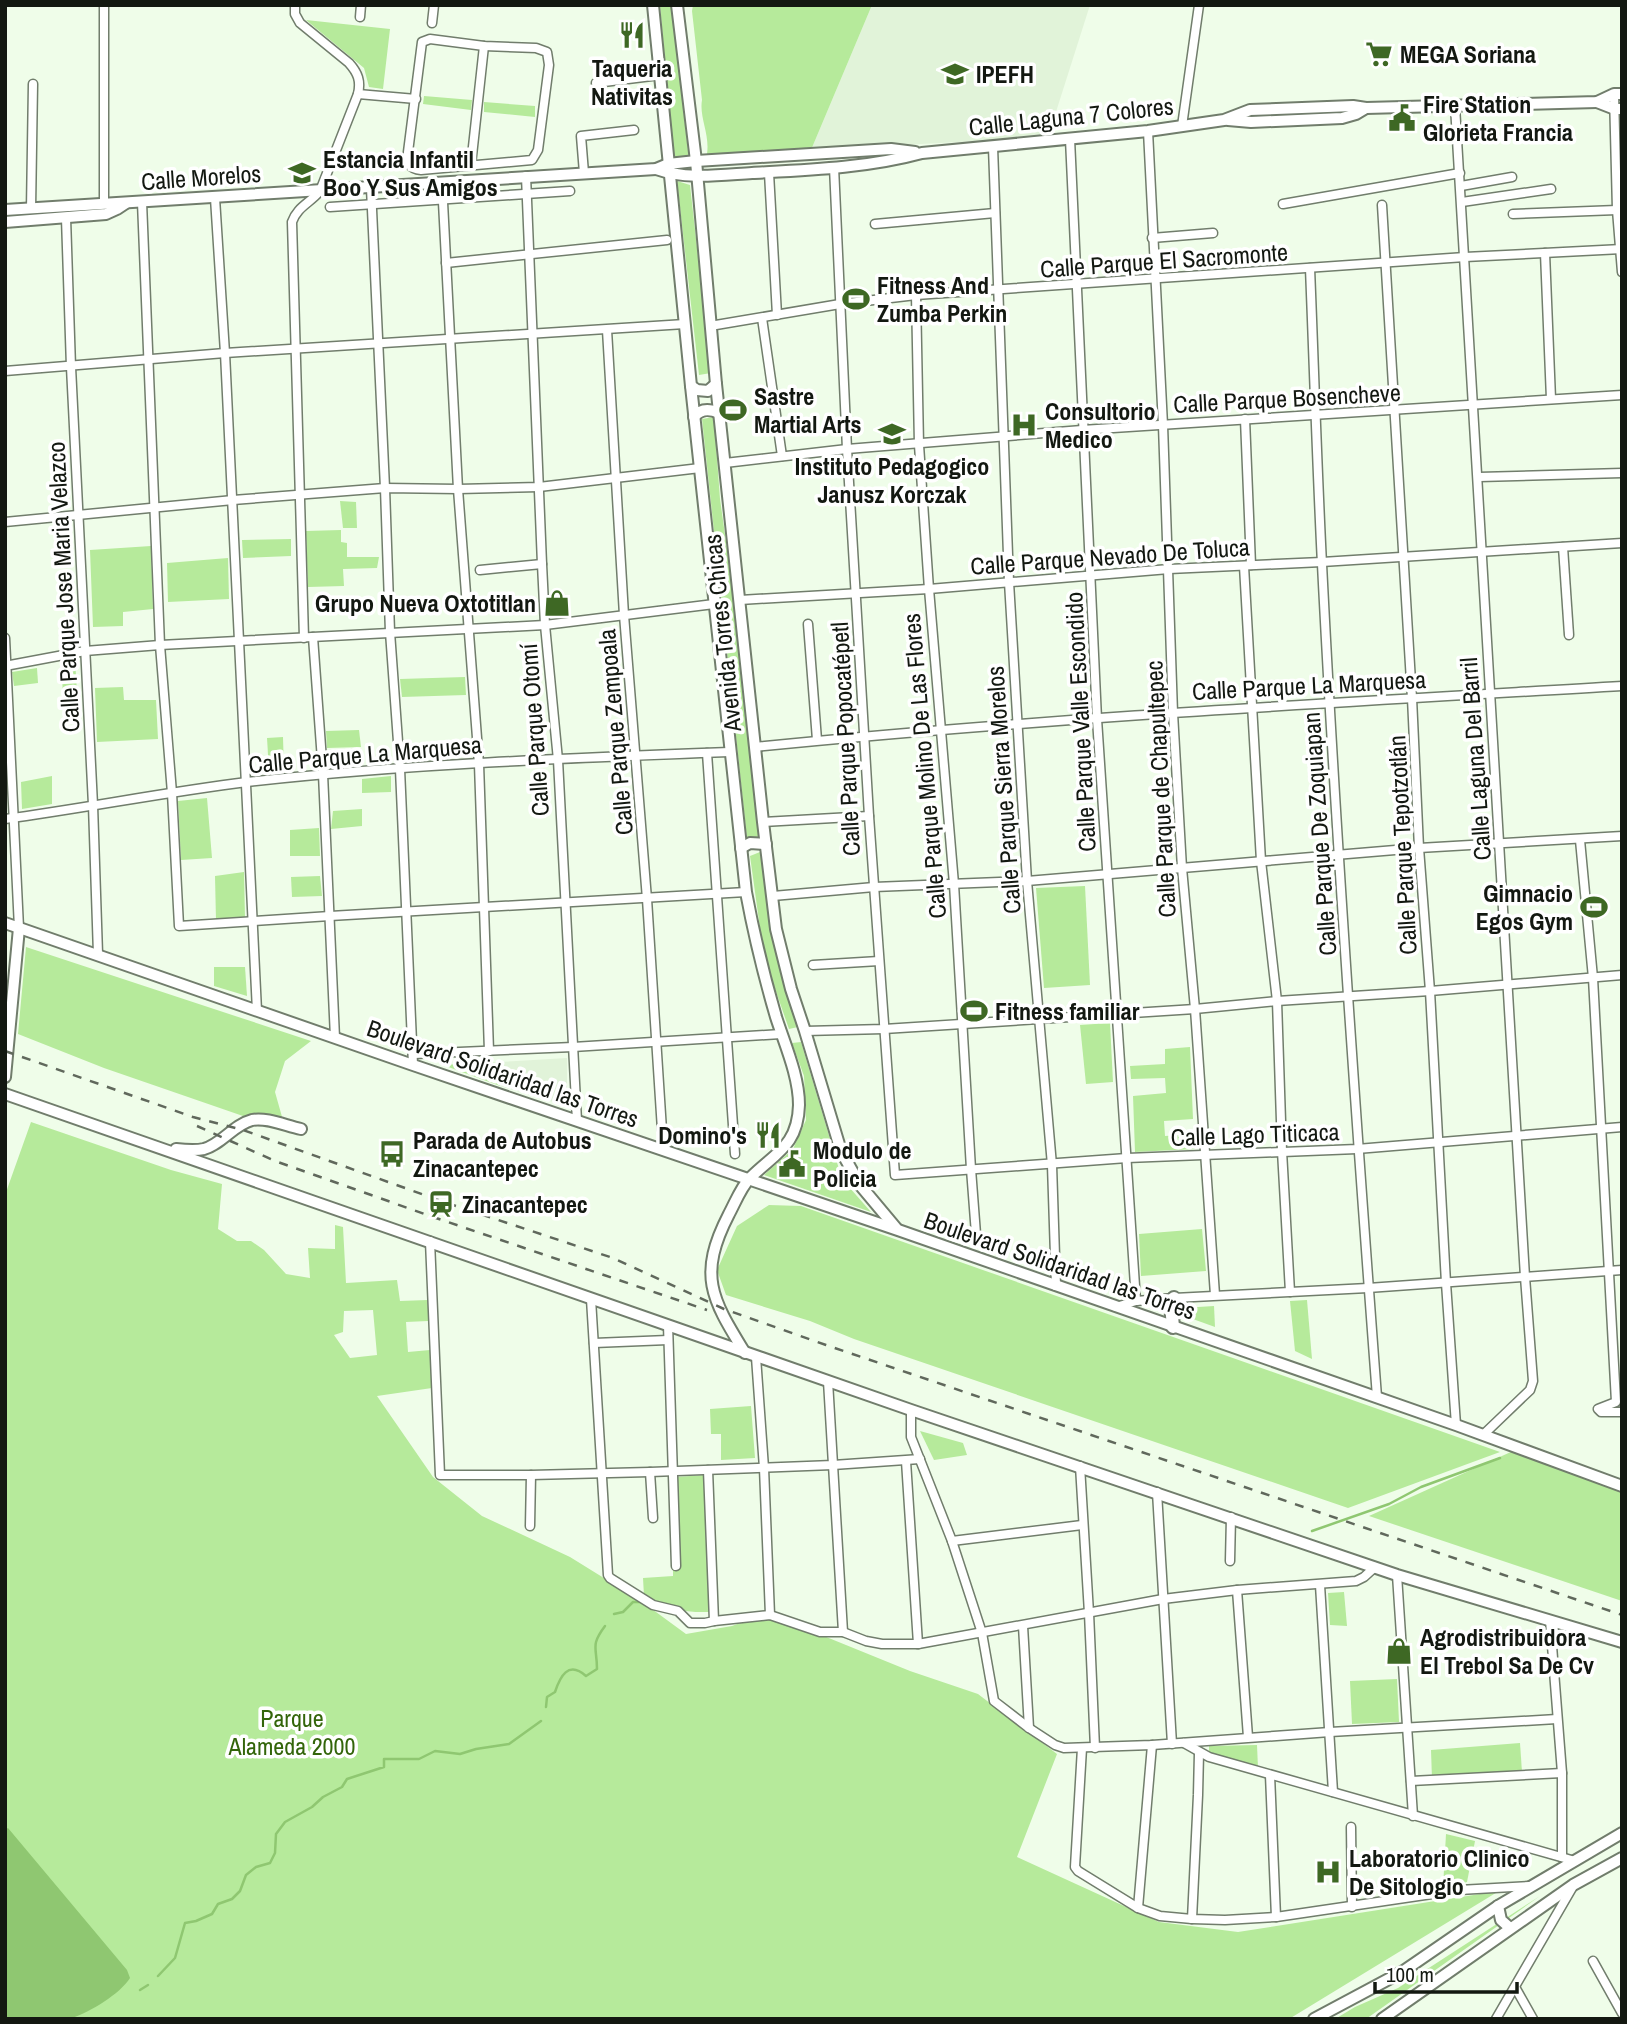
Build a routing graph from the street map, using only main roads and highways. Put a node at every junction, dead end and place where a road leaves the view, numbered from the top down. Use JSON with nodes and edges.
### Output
{"nodes":[{"id":1,"x":653,"y":5,"type":"edge"},
{"id":2,"x":677,"y":5,"type":"edge"},
{"id":3,"x":1618,"y":94,"type":"edge"},
{"id":4,"x":1597,"y":102,"type":"junction"},
{"id":5,"x":1618,"y":109,"type":"edge"},
{"id":6,"x":922,"y":153,"type":"junction"},
{"id":7,"x":696,"y":161,"type":"junction"},
{"id":8,"x":669,"y":169,"type":"junction"},
{"id":9,"x":697,"y":176,"type":"junction"},
{"id":10,"x":126,"y":203,"type":"junction"},
{"id":11,"x":5,"y":211,"type":"edge"},
{"id":12,"x":5,"y":222,"type":"edge"},
{"id":13,"x":716,"y":384,"type":"junction"},
{"id":14,"x":691,"y":386,"type":"junction"},
{"id":15,"x":719,"y":413,"type":"junction"},
{"id":16,"x":694,"y":417,"type":"junction"},
{"id":17,"x":766,"y":844,"type":"junction"},
{"id":18,"x":741,"y":848,"type":"junction"},
{"id":19,"x":5,"y":923,"type":"edge"},
{"id":20,"x":19,"y":928,"type":"junction"},
{"id":21,"x":805,"y":1031,"type":"junction"},
{"id":22,"x":781,"y":1034,"type":"junction"},
{"id":23,"x":5,"y":1077,"type":"edge"},
{"id":24,"x":5,"y":1094,"type":"edge"},
{"id":25,"x":19,"y":1098,"type":"junction"},
{"id":26,"x":5,"y":1105,"type":"edge"},
{"id":27,"x":301,"y":1129,"type":"dead end"},
{"id":28,"x":162,"y":1148,"type":"junction"},
{"id":29,"x":749,"y":1179,"type":"junction"},
{"id":30,"x":898,"y":1230,"type":"junction"},
{"id":31,"x":1174,"y":1298,"type":"road end"},
{"id":32,"x":1173,"y":1327,"type":"junction"},
{"id":33,"x":750,"y":1355,"type":"junction"},
{"id":34,"x":1622,"y":1486,"type":"edge"},
{"id":35,"x":1622,"y":1642,"type":"edge"},
{"id":36,"x":1622,"y":1833,"type":"edge"},
{"id":37,"x":1622,"y":1858,"type":"edge"},
{"id":38,"x":1498,"y":1906,"type":"junction"},
{"id":39,"x":1510,"y":1928,"type":"junction"},
{"id":40,"x":1314,"y":2019,"type":"edge"},
{"id":41,"x":1382,"y":2019,"type":"edge"}],
"edges":[{"from":1,"to":8,"type":"main road","name":"Avenida Torres Chicas"},
{"from":2,"to":7,"type":"main road","name":"Avenida Torres Chicas"},
{"from":3,"to":4,"type":"main road","name":"Calle Laguna 7 Colores"},
{"from":4,"to":5,"type":"main road","name":"Calle Laguna 7 Colores"},
{"from":4,"to":6,"type":"main road","name":"Calle Laguna 7 Colores"},
{"from":6,"to":7,"type":"main road","name":"Calle Laguna 7 Colores"},
{"from":6,"to":9,"type":"main road","name":"Calle Laguna 7 Colores"},
{"from":7,"to":8,"type":"main road","name":"Calle Laguna 7 Colores"},
{"from":7,"to":9,"type":"main road","name":"Avenida Torres Chicas"},
{"from":8,"to":9,"type":"main road","name":"Calle Laguna 7 Colores"},
{"from":8,"to":10,"type":"main road","name":"Calle Morelos"},
{"from":8,"to":14,"type":"main road","name":"Avenida Torres Chicas"},
{"from":9,"to":13,"type":"main road","name":"Avenida Torres Chicas"},
{"from":10,"to":11,"type":"main road","name":"Calle Morelos"},
{"from":10,"to":12,"type":"main road","name":"Calle Morelos"},
{"from":13,"to":14,"type":"main road"},
{"from":13,"to":15,"type":"main road","name":"Avenida Torres Chicas"},
{"from":14,"to":16,"type":"main road","name":"Avenida Torres Chicas"},
{"from":15,"to":16,"type":"main road"},
{"from":15,"to":17,"type":"main road","name":"Avenida Torres Chicas"},
{"from":16,"to":18,"type":"main road","name":"Avenida Torres Chicas"},
{"from":17,"to":18,"type":"main road"},
{"from":17,"to":21,"type":"main road","name":"Avenida Torres Chicas"},
{"from":18,"to":22,"type":"main road","name":"Avenida Torres Chicas"},
{"from":19,"to":20,"type":"main road","name":"Boulevard Solidaridad las Torres"},
{"from":20,"to":23,"type":"main road"},
{"from":20,"to":29,"type":"main road","name":"Boulevard Solidaridad las Torres"},
{"from":21,"to":22,"type":"main road"},
{"from":21,"to":30,"type":"main road","name":"Avenida Torres Chicas"},
{"from":22,"to":29,"type":"main road","name":"Avenida Torres Chicas"},
{"from":24,"to":25,"type":"main road"},
{"from":25,"to":26,"type":"main road"},
{"from":25,"to":28,"type":"main road"},
{"from":27,"to":28,"type":"main road"},
{"from":28,"to":33,"type":"main road"},
{"from":29,"to":30,"type":"main road","name":"Boulevard Solidaridad las Torres"},
{"from":29,"to":33,"type":"main road"},
{"from":30,"to":32,"type":"main road","name":"Boulevard Solidaridad las Torres"},
{"from":31,"to":32,"type":"main road"},
{"from":32,"to":34,"type":"main road","name":"Boulevard Solidaridad las Torres"},
{"from":33,"to":35,"type":"main road"},
{"from":36,"to":38,"type":"main road"},
{"from":37,"to":39,"type":"main road"},
{"from":38,"to":39,"type":"main road"},
{"from":38,"to":40,"type":"main road"},
{"from":39,"to":41,"type":"main road"}]}
